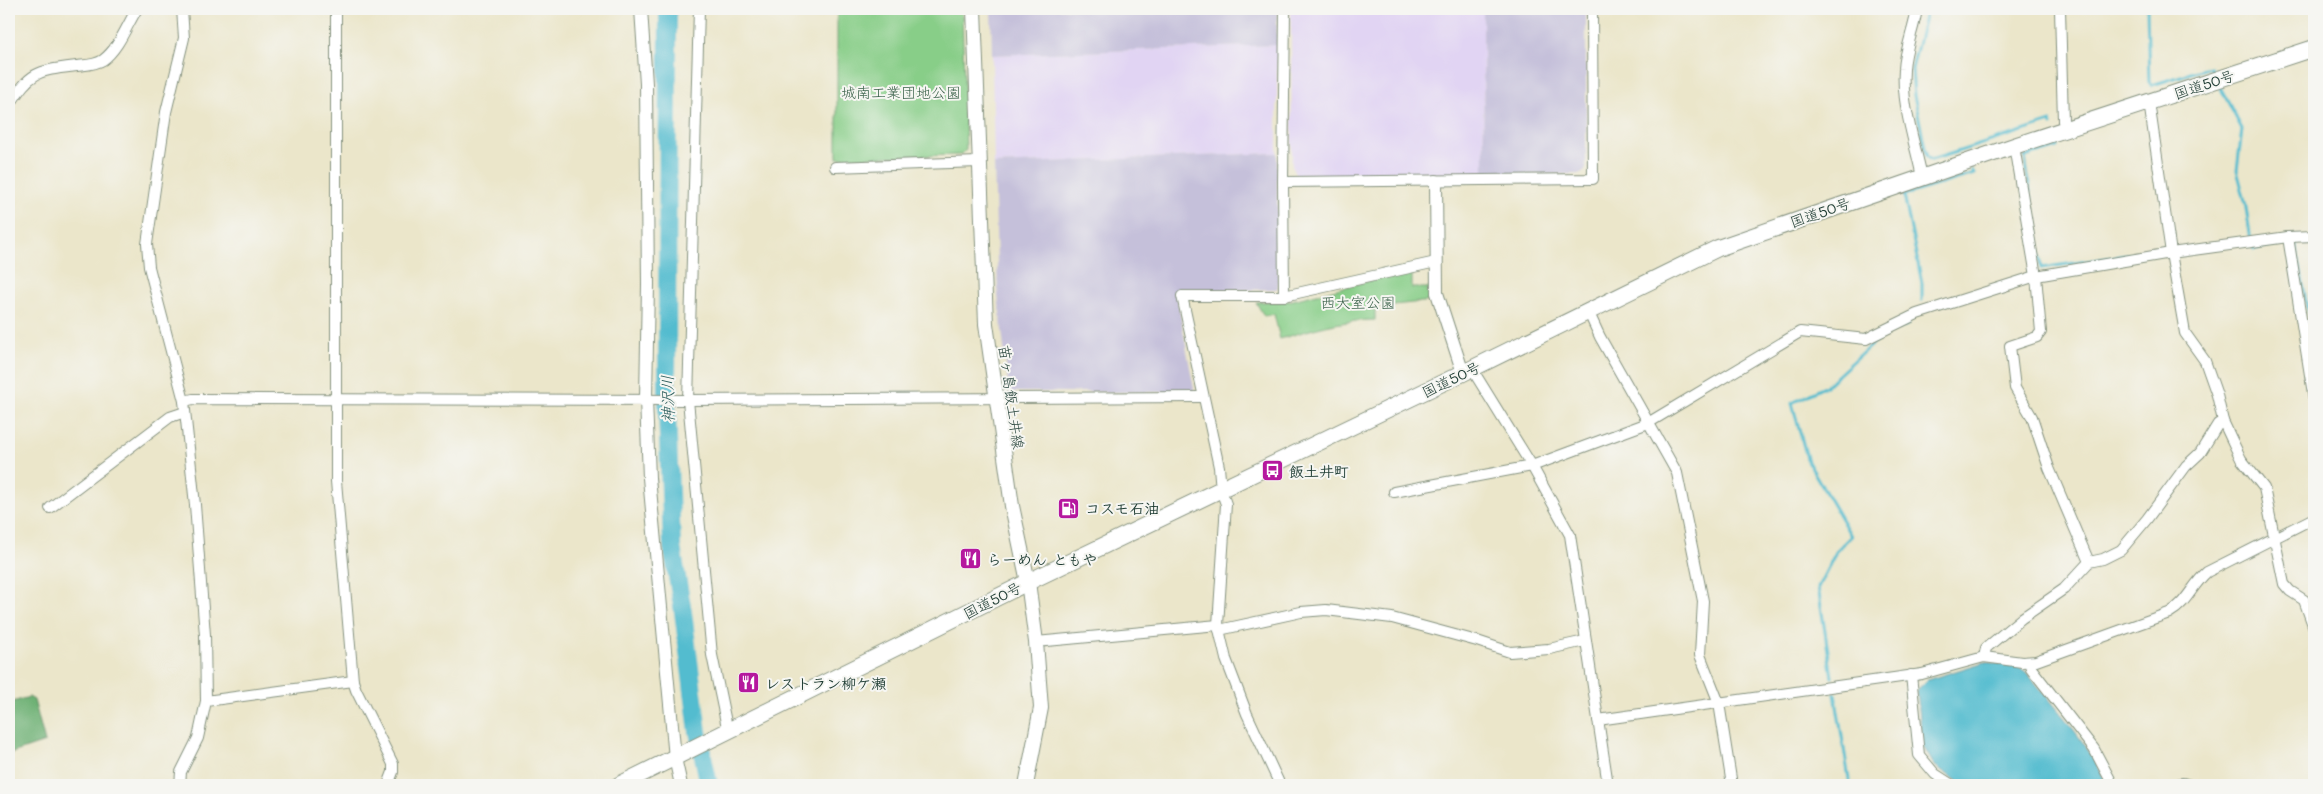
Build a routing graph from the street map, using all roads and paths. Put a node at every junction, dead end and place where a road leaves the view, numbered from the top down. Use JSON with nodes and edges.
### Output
{"nodes":[{"id":1,"x":137,"y":9,"type":"edge"},
{"id":2,"x":182,"y":9,"type":"edge"},
{"id":3,"x":336,"y":9,"type":"edge"},
{"id":4,"x":641,"y":9,"type":"edge"},
{"id":5,"x":699,"y":9,"type":"edge"},
{"id":6,"x":974,"y":9,"type":"edge"},
{"id":7,"x":1285,"y":9,"type":"edge"},
{"id":8,"x":1592,"y":9,"type":"edge"},
{"id":9,"x":1917,"y":9,"type":"edge"},
{"id":10,"x":2060,"y":9,"type":"edge"},
{"id":11,"x":2314,"y":48,"type":"edge"},
{"id":12,"x":2149,"y":102,"type":"junction"},
{"id":13,"x":9,"y":106,"type":"edge"},
{"id":14,"x":2065,"y":129,"type":"junction"},
{"id":15,"x":2014,"y":146,"type":"junction"},
{"id":16,"x":979,"y":162,"type":"junction"},
{"id":17,"x":834,"y":167,"type":"dead end"},
{"id":18,"x":1922,"y":177,"type":"junction"},
{"id":19,"x":1436,"y":181,"type":"junction"},
{"id":20,"x":1283,"y":182,"type":"junction"},
{"id":21,"x":2314,"y":236,"type":"edge"},
{"id":22,"x":2288,"y":237,"type":"junction"},
{"id":23,"x":2171,"y":253,"type":"junction"},
{"id":24,"x":1436,"y":262,"type":"junction"},
{"id":25,"x":2036,"y":276,"type":"junction"},
{"id":26,"x":1284,"y":296,"type":"junction"},
{"id":27,"x":1588,"y":311,"type":"junction"},
{"id":28,"x":1468,"y":371,"type":"junction"},
{"id":29,"x":995,"y":397,"type":"junction"},
{"id":30,"x":1203,"y":397,"type":"junction"},
{"id":31,"x":649,"y":399,"type":"junction"},
{"id":32,"x":337,"y":400,"type":"junction"},
{"id":33,"x":686,"y":400,"type":"junction"},
{"id":34,"x":2314,"y":400,"type":"edge"},
{"id":35,"x":184,"y":401,"type":"junction"},
{"id":36,"x":184,"y":412,"type":"junction"},
{"id":37,"x":2223,"y":421,"type":"junction"},
{"id":38,"x":1648,"y":423,"type":"junction"},
{"id":39,"x":1532,"y":466,"type":"junction"},
{"id":40,"x":1221,"y":490,"type":"junction"},
{"id":41,"x":1394,"y":492,"type":"dead end"},
{"id":42,"x":50,"y":508,"type":"dead end"},
{"id":43,"x":2314,"y":518,"type":"edge"},
{"id":44,"x":2274,"y":537,"type":"junction"},
{"id":45,"x":2089,"y":562,"type":"junction"},
{"id":46,"x":1028,"y":582,"type":"junction"},
{"id":47,"x":1219,"y":627,"type":"junction"},
{"id":48,"x":2314,"y":628,"type":"edge"},
{"id":49,"x":1585,"y":641,"type":"junction"},
{"id":50,"x":1036,"y":642,"type":"junction"},
{"id":51,"x":1984,"y":657,"type":"junction"},
{"id":52,"x":2029,"y":662,"type":"junction"},
{"id":53,"x":1912,"y":675,"type":"junction"},
{"id":54,"x":353,"y":681,"type":"junction"},
{"id":55,"x":206,"y":701,"type":"junction"},
{"id":56,"x":1719,"y":703,"type":"junction"},
{"id":57,"x":1598,"y":720,"type":"junction"},
{"id":58,"x":725,"y":734,"type":"junction"},
{"id":59,"x":680,"y":755,"type":"junction"},
{"id":60,"x":180,"y":785,"type":"edge"},
{"id":61,"x":388,"y":785,"type":"edge"},
{"id":62,"x":620,"y":785,"type":"edge"},
{"id":63,"x":680,"y":785,"type":"edge"},
{"id":64,"x":1026,"y":785,"type":"edge"},
{"id":65,"x":1280,"y":785,"type":"edge"},
{"id":66,"x":1608,"y":785,"type":"edge"},
{"id":67,"x":1732,"y":785,"type":"edge"},
{"id":68,"x":1952,"y":785,"type":"edge"},
{"id":69,"x":2113,"y":785,"type":"edge"},
{"id":70,"x":2173,"y":785,"type":"edge"},
{"id":71,"x":2190,"y":785,"type":"edge"}],
"edges":[{"from":1,"to":13,"type":"street"},
{"from":2,"to":35,"type":"street"},
{"from":3,"to":32,"type":"street"},
{"from":4,"to":31,"type":"street"},
{"from":5,"to":33,"type":"street"},
{"from":6,"to":16,"type":"main road","name":"苗ヶ島飯土井線"},
{"from":7,"to":20,"type":"street"},
{"from":8,"to":19,"type":"street"},
{"from":9,"to":18,"type":"street"},
{"from":10,"to":14,"type":"street"},
{"from":11,"to":12,"type":"highway","name":"国道50号"},
{"from":12,"to":14,"type":"highway","name":"国道50号"},
{"from":12,"to":23,"type":"street"},
{"from":14,"to":15,"type":"highway","name":"国道50号"},
{"from":15,"to":18,"type":"highway","name":"国道50号"},
{"from":15,"to":25,"type":"street"},
{"from":16,"to":17,"type":"street"},
{"from":16,"to":29,"type":"main road","name":"苗ヶ島飯土井線"},
{"from":18,"to":27,"type":"highway","name":"国道50号"},
{"from":19,"to":20,"type":"street"},
{"from":19,"to":24,"type":"street"},
{"from":20,"to":26,"type":"street"},
{"from":21,"to":22,"type":"street"},
{"from":22,"to":23,"type":"street"},
{"from":22,"to":34,"type":"street"},
{"from":23,"to":25,"type":"street"},
{"from":23,"to":37,"type":"street"},
{"from":24,"to":26,"type":"street"},
{"from":24,"to":28,"type":"street"},
{"from":25,"to":38,"type":"street"},
{"from":25,"to":45,"type":"street"},
{"from":26,"to":30,"type":"street"},
{"from":27,"to":28,"type":"highway","name":"国道50号"},
{"from":27,"to":38,"type":"street"},
{"from":28,"to":39,"type":"street"},
{"from":28,"to":40,"type":"highway","name":"国道50号"},
{"from":29,"to":30,"type":"street"},
{"from":29,"to":33,"type":"street"},
{"from":29,"to":46,"type":"main road","name":"苗ヶ島飯土井線"},
{"from":30,"to":40,"type":"street"},
{"from":31,"to":32,"type":"street"},
{"from":31,"to":33,"type":"street"},
{"from":31,"to":59,"type":"street"},
{"from":32,"to":35,"type":"street"},
{"from":32,"to":54,"type":"street"},
{"from":33,"to":58,"type":"street"},
{"from":35,"to":36,"type":"street"},
{"from":36,"to":42,"type":"street"},
{"from":36,"to":55,"type":"street"},
{"from":37,"to":44,"type":"street"},
{"from":37,"to":45,"type":"street"},
{"from":38,"to":39,"type":"street"},
{"from":38,"to":56,"type":"street"},
{"from":39,"to":41,"type":"street"},
{"from":39,"to":49,"type":"street"},
{"from":40,"to":46,"type":"highway","name":"国道50号"},
{"from":40,"to":47,"type":"street"},
{"from":43,"to":44,"type":"street"},
{"from":44,"to":48,"type":"street"},
{"from":44,"to":52,"type":"street"},
{"from":45,"to":51,"type":"street"},
{"from":46,"to":50,"type":"main road","name":"苗ヶ島飯土井線"},
{"from":46,"to":58,"type":"highway","name":"国道50号"},
{"from":47,"to":49,"type":"street"},
{"from":47,"to":50,"type":"street"},
{"from":47,"to":65,"type":"street"},
{"from":49,"to":57,"type":"street"},
{"from":50,"to":64,"type":"main road","name":"苗ヶ島飯土井線"},
{"from":51,"to":52,"type":"street"},
{"from":51,"to":53,"type":"street"},
{"from":52,"to":69,"type":"street"},
{"from":53,"to":56,"type":"street"},
{"from":53,"to":68,"type":"street"},
{"from":54,"to":55,"type":"street"},
{"from":54,"to":61,"type":"street"},
{"from":55,"to":60,"type":"street"},
{"from":56,"to":57,"type":"street"},
{"from":56,"to":67,"type":"street"},
{"from":57,"to":66,"type":"street"},
{"from":58,"to":59,"type":"highway","name":"国道50号"},
{"from":59,"to":62,"type":"highway","name":"国道50号"},
{"from":59,"to":63,"type":"street"},
{"from":70,"to":71,"type":"street"}]}
